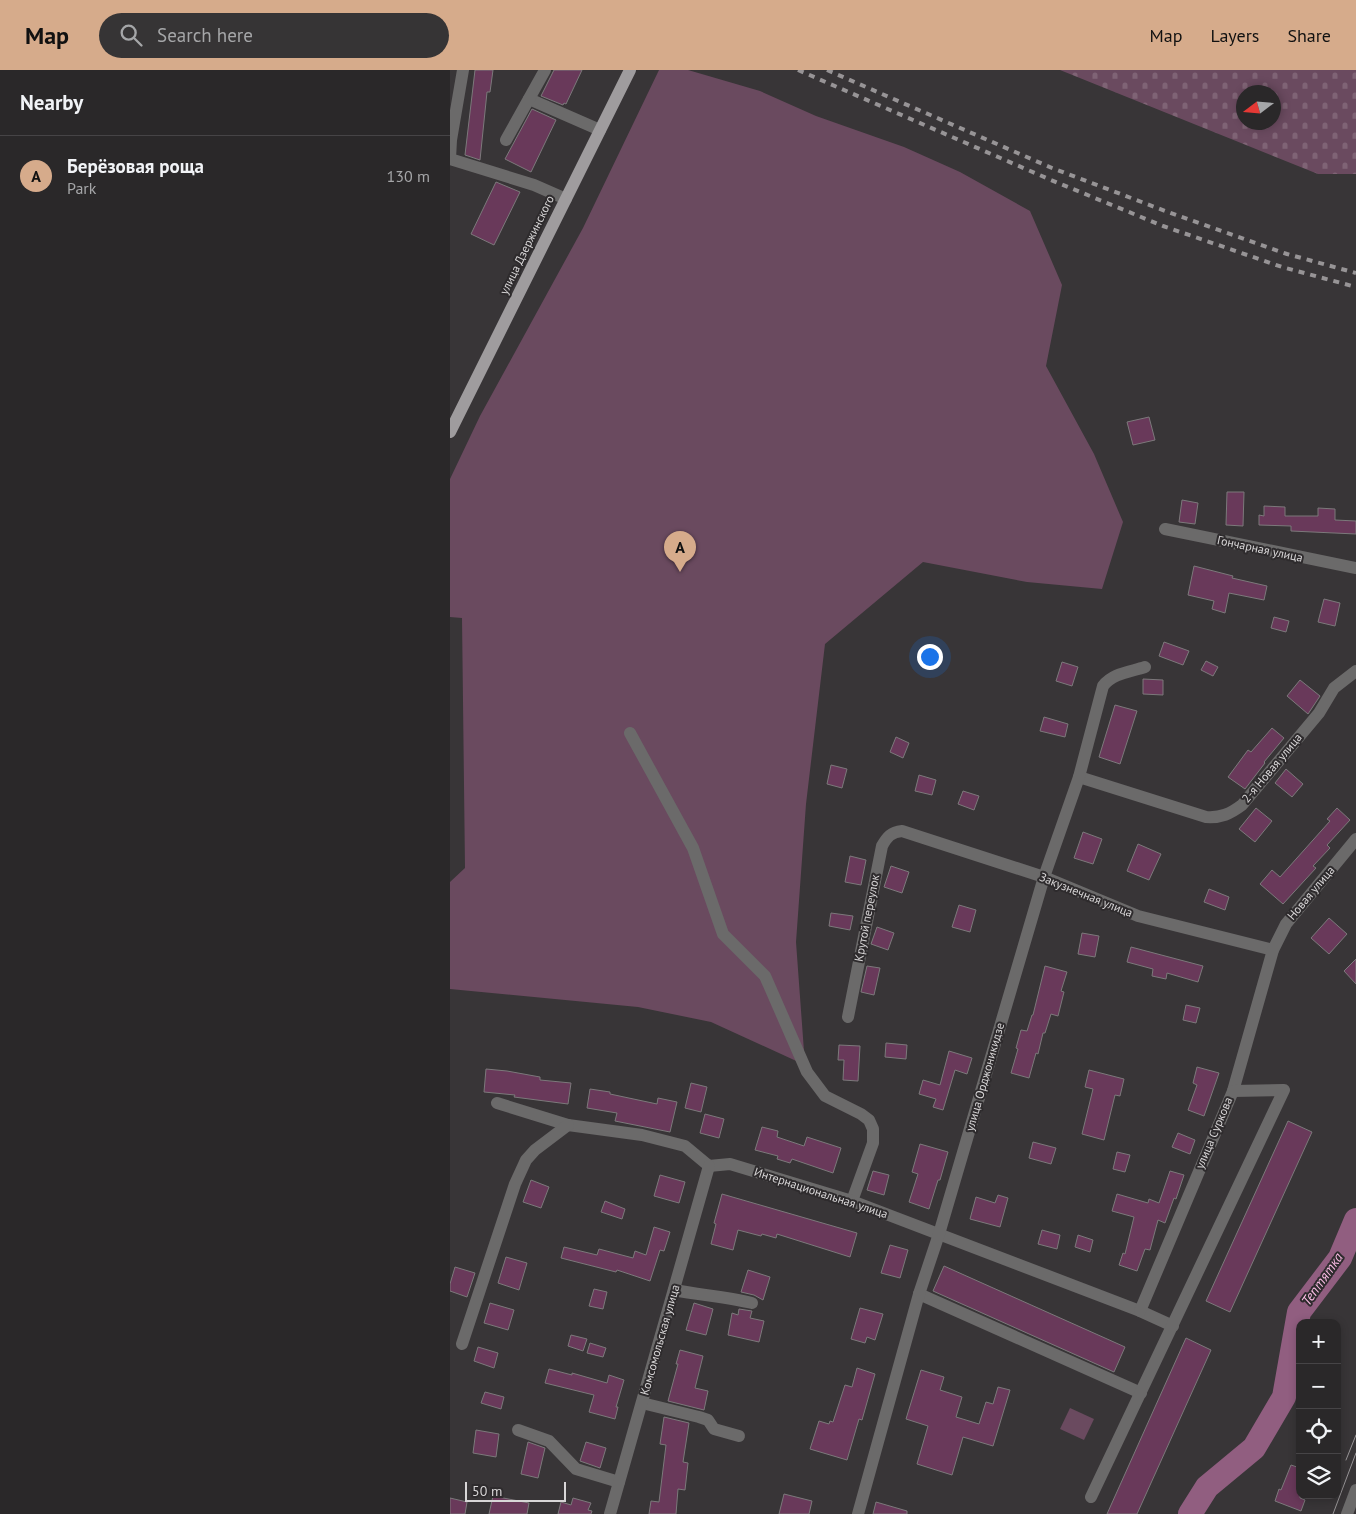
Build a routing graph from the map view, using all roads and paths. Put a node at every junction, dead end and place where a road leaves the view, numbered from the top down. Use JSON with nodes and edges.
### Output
{"nodes":[{"id":1,"x":463,"y":70,"type":"edge"},
{"id":2,"x":544,"y":70,"type":"edge"},
{"id":3,"x":630,"y":70,"type":"edge"},
{"id":4,"x":529,"y":99,"type":"junction"},
{"id":5,"x":600,"y":130,"type":"junction"},
{"id":6,"x":506,"y":140,"type":"dead end"},
{"id":7,"x":566,"y":199,"type":"junction"},
{"id":8,"x":450,"y":432,"type":"edge"},
{"id":9,"x":1165,"y":530,"type":"dead end"},
{"id":10,"x":1356,"y":568,"type":"edge"},
{"id":11,"x":1145,"y":667,"type":"dead end"},
{"id":12,"x":1356,"y":671,"type":"edge"},
{"id":13,"x":630,"y":733,"type":"dead end"},
{"id":14,"x":1079,"y":777,"type":"junction"},
{"id":15,"x":902,"y":831,"type":"joint"},
{"id":16,"x":1356,"y":839,"type":"edge"},
{"id":17,"x":1044,"y":877,"type":"junction"},
{"id":18,"x":1273,"y":950,"type":"junction"},
{"id":19,"x":848,"y":1017,"type":"dead end"},
{"id":20,"x":1232,"y":1091,"type":"junction"},
{"id":21,"x":498,"y":1103,"type":"dead end"},
{"id":22,"x":568,"y":1125,"type":"junction"},
{"id":23,"x":709,"y":1166,"type":"junction"},
{"id":24,"x":852,"y":1201,"type":"junction"},
{"id":25,"x":939,"y":1234,"type":"junction"},
{"id":26,"x":674,"y":1290,"type":"junction"},
{"id":27,"x":919,"y":1294,"type":"junction"},
{"id":28,"x":752,"y":1303,"type":"dead end"},
{"id":29,"x":1140,"y":1312,"type":"junction"},
{"id":30,"x":1173,"y":1326,"type":"junction"},
{"id":31,"x":462,"y":1344,"type":"dead end"},
{"id":32,"x":1141,"y":1393,"type":"junction"},
{"id":33,"x":642,"y":1403,"type":"junction"},
{"id":34,"x":518,"y":1430,"type":"dead end"},
{"id":35,"x":739,"y":1436,"type":"dead end"},
{"id":36,"x":619,"y":1482,"type":"junction"},
{"id":37,"x":1356,"y":1490,"type":"edge"},
{"id":38,"x":1091,"y":1497,"type":"dead end"},
{"id":39,"x":610,"y":1514,"type":"edge"},
{"id":40,"x":858,"y":1514,"type":"edge"},
{"id":41,"x":1347,"y":1514,"type":"edge"}],
"edges":[{"from":1,"to":7,"type":"street"},
{"from":2,"to":4,"type":"street"},
{"from":3,"to":5,"type":"main road","name":"улица Дзержинского"},
{"from":4,"to":5,"type":"street"},
{"from":4,"to":6,"type":"street"},
{"from":5,"to":7,"type":"main road","name":"улица Дзержинского"},
{"from":7,"to":8,"type":"main road","name":"улица Дзержинского"},
{"from":9,"to":10,"type":"street","name":"Гончарная улица"},
{"from":11,"to":14,"type":"street","name":"улица Орджоникидзе"},
{"from":12,"to":14,"type":"street","name":"2-я Новая улица"},
{"from":13,"to":24,"type":"street"},
{"from":14,"to":17,"type":"street","name":"улица Орджоникидзе"},
{"from":15,"to":17,"type":"street","name":"Закузнечная улица"},
{"from":15,"to":19,"type":"street","name":"Крутой переулок"},
{"from":16,"to":18,"type":"street","name":"Новая улица"},
{"from":17,"to":18,"type":"street","name":"Закузнечная улица"},
{"from":17,"to":25,"type":"street","name":"улица Орджоникидзе"},
{"from":18,"to":20,"type":"street","name":"улица Суркова"},
{"from":20,"to":29,"type":"street","name":"улица Суркова"},
{"from":20,"to":30,"type":"street"},
{"from":21,"to":22,"type":"street"},
{"from":22,"to":23,"type":"street"},
{"from":22,"to":31,"type":"street"},
{"from":23,"to":24,"type":"street","name":"Интернациональная улица"},
{"from":23,"to":26,"type":"street","name":"Комсомольская улица"},
{"from":24,"to":25,"type":"street","name":"Интернациональная улица"},
{"from":25,"to":27,"type":"street","name":"улица Орджоникидзе"},
{"from":25,"to":29,"type":"street","name":"Интернациональная улица"},
{"from":26,"to":28,"type":"street"},
{"from":26,"to":33,"type":"street","name":"Комсомольская улица"},
{"from":27,"to":32,"type":"street"},
{"from":27,"to":40,"type":"street","name":"улица Орджоникидзе"},
{"from":29,"to":30,"type":"street","name":"Интернациональная улица"},
{"from":30,"to":32,"type":"street"},
{"from":32,"to":38,"type":"street"},
{"from":33,"to":35,"type":"street"},
{"from":33,"to":36,"type":"street","name":"Комсомольская улица"},
{"from":34,"to":36,"type":"street"},
{"from":36,"to":39,"type":"street","name":"Комсомольская улица"},
{"from":37,"to":41,"type":"street"}]}
